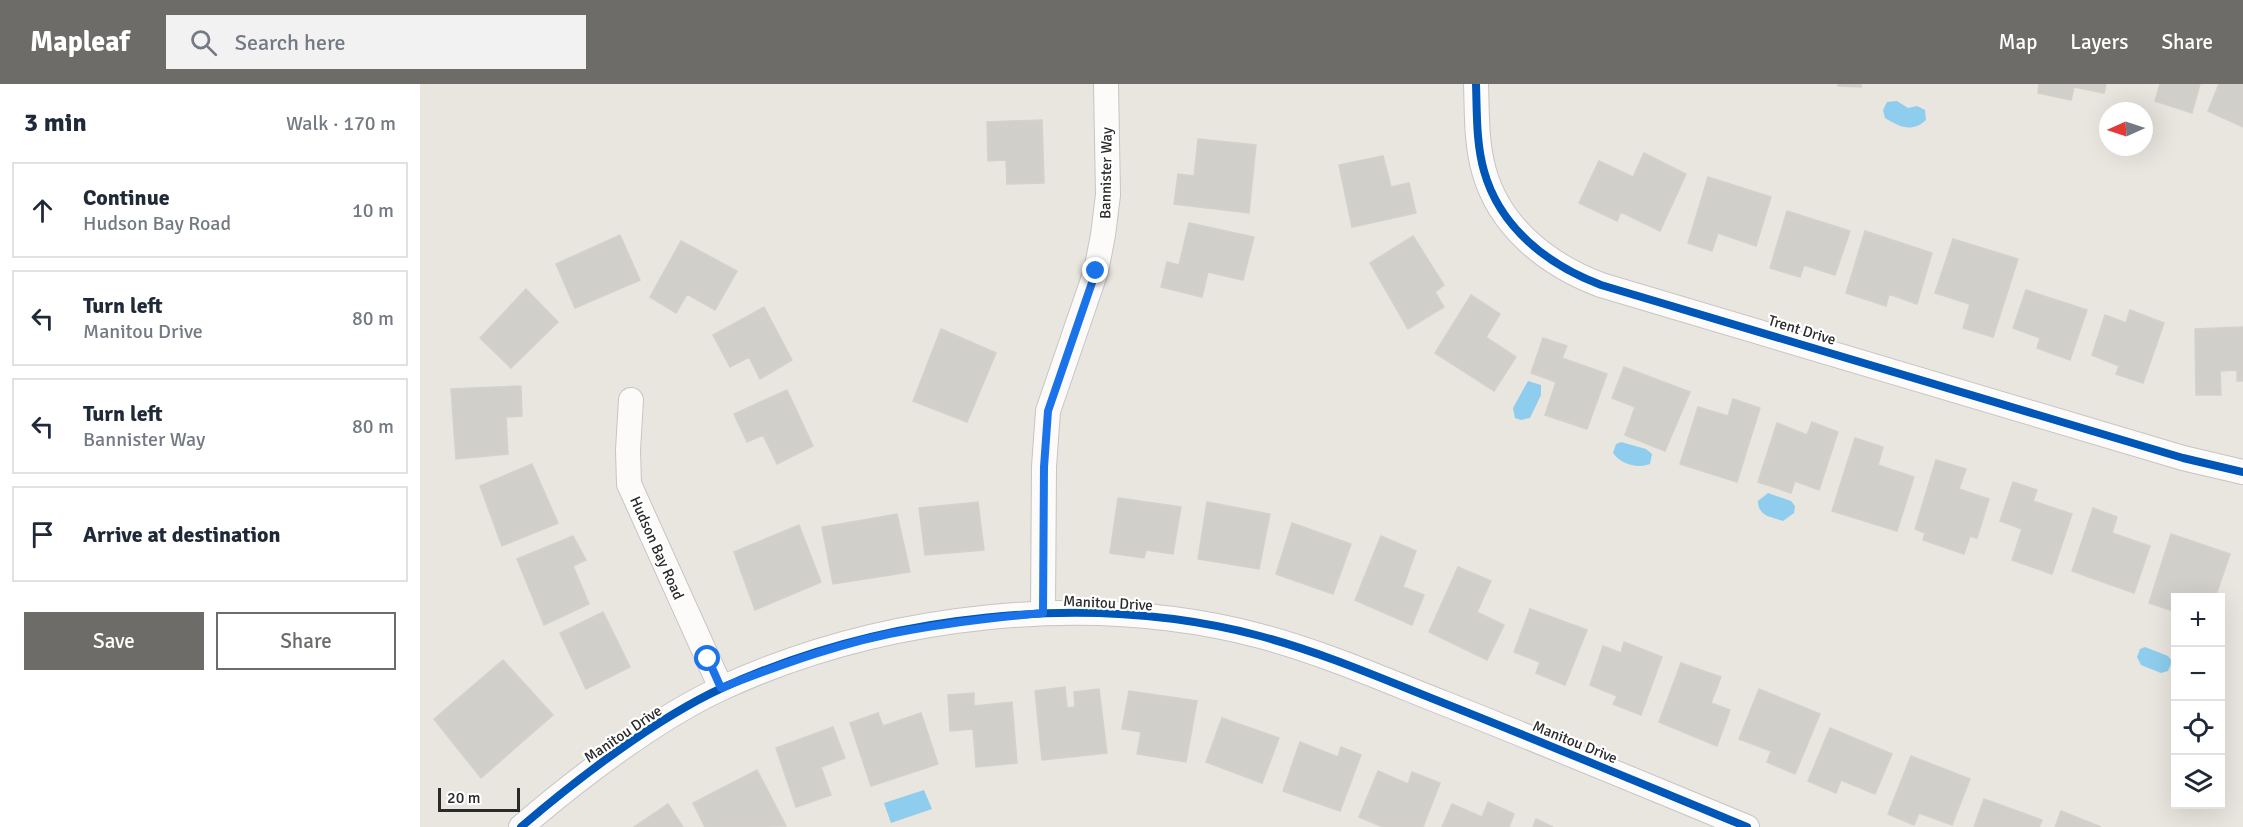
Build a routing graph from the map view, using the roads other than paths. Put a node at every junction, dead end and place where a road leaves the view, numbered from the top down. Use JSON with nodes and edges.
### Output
{"nodes":[{"id":1,"x":1106,"y":84,"type":"edge"},
{"id":2,"x":1476,"y":84,"type":"edge"},
{"id":3,"x":632,"y":400,"type":"dead end"},
{"id":4,"x":2243,"y":472,"type":"edge"},
{"id":5,"x":1043,"y":613,"type":"junction"},
{"id":6,"x":721,"y":688,"type":"junction"},
{"id":7,"x":521,"y":827,"type":"edge"},
{"id":8,"x":1747,"y":827,"type":"edge"}],
"edges":[{"from":1,"to":5,"type":"street","name":"Bannister Way"},
{"from":2,"to":4,"type":"street","name":"Trent Drive"},
{"from":3,"to":6,"type":"street","name":"Hudson Bay Road"},
{"from":5,"to":6,"type":"street","name":"Manitou Drive"},
{"from":5,"to":8,"type":"street","name":"Manitou Drive"},
{"from":6,"to":7,"type":"street","name":"Manitou Drive"}]}
